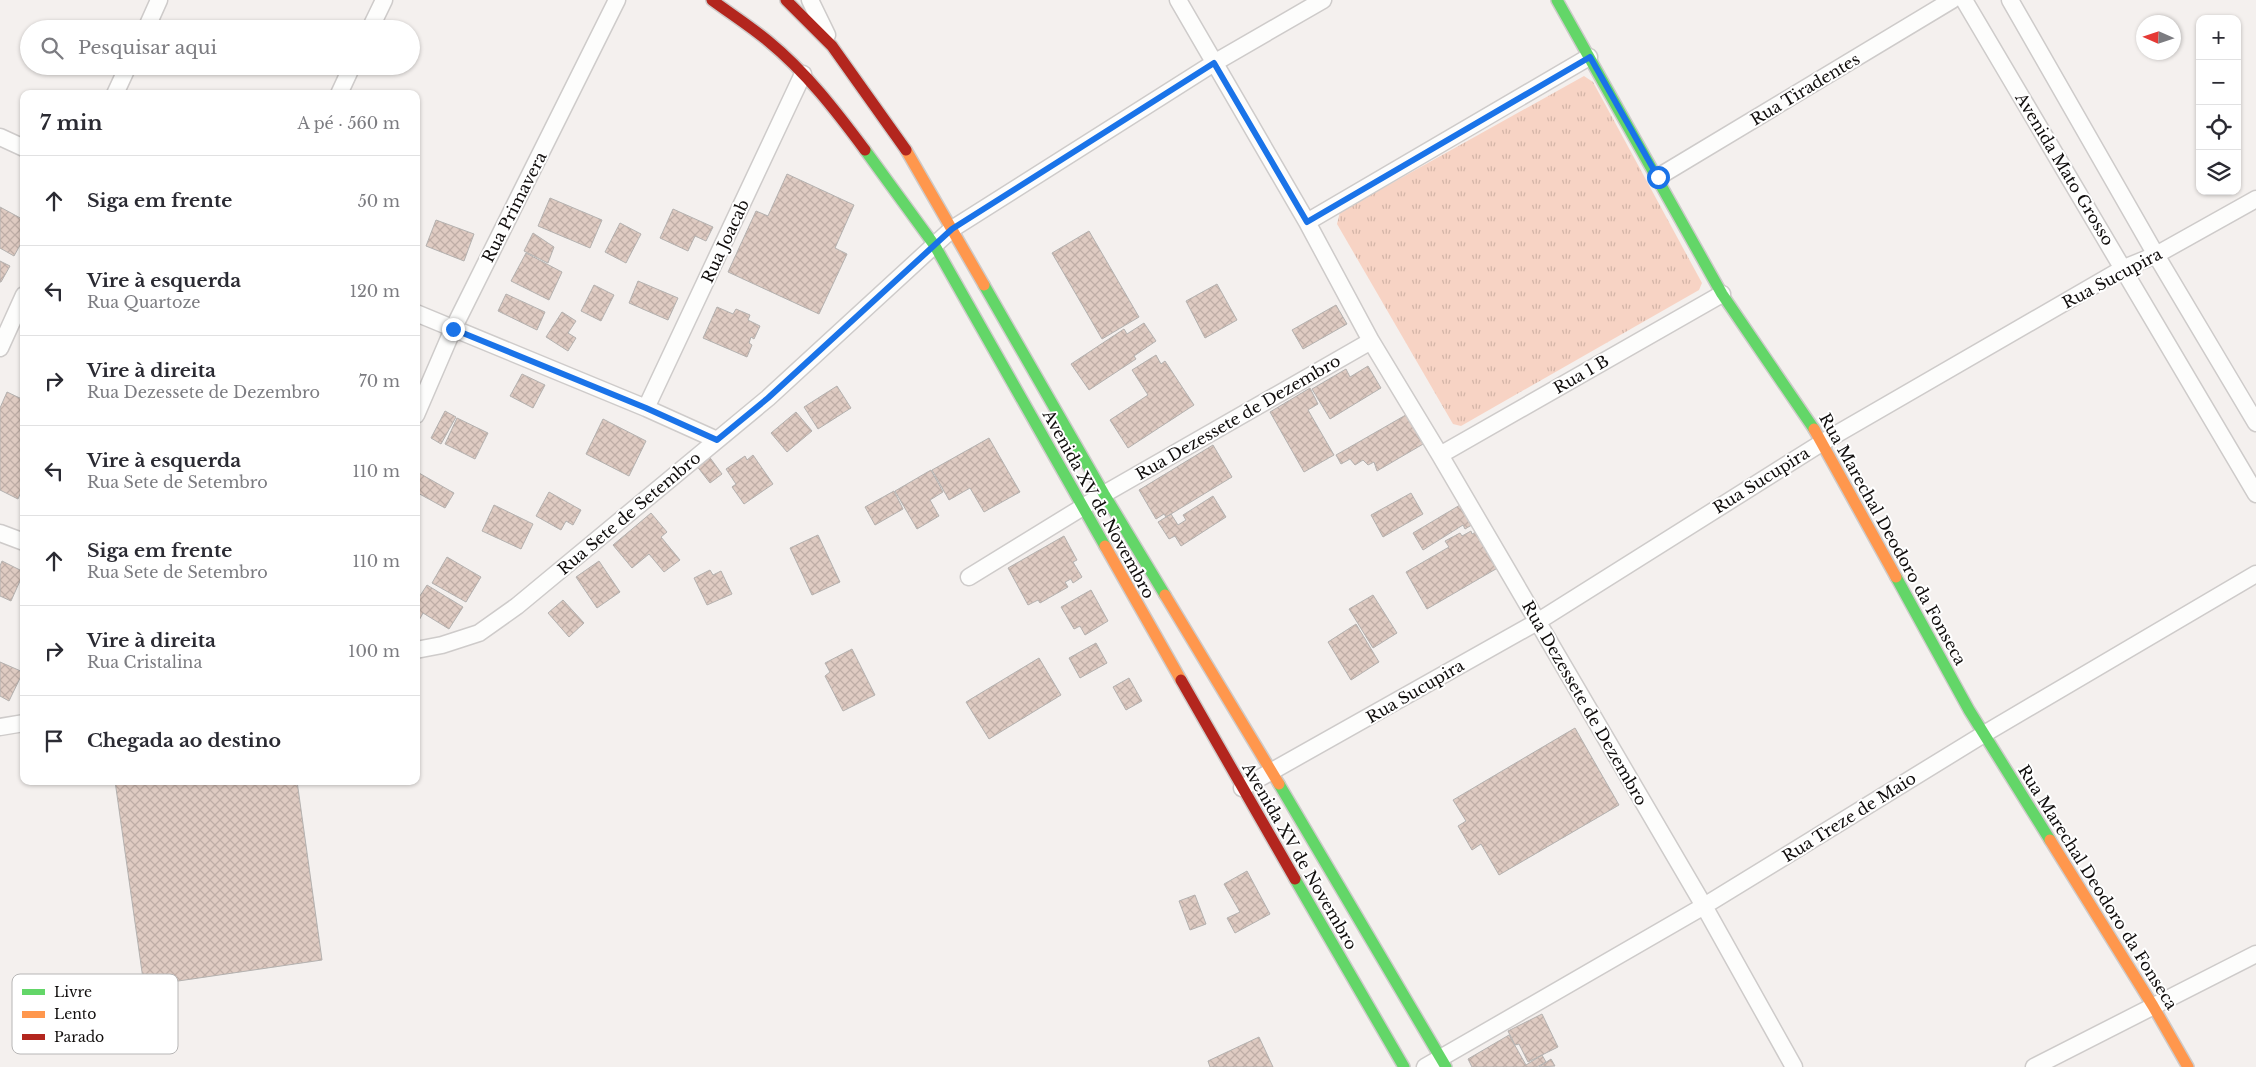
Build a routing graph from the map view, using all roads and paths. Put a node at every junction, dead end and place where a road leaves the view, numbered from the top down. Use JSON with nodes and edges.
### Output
{"nodes":[{"id":1,"x":159,"y":0,"type":"edge"},
{"id":2,"x":384,"y":0,"type":"edge"},
{"id":3,"x":617,"y":0,"type":"edge"},
{"id":4,"x":712,"y":0,"type":"edge"},
{"id":5,"x":786,"y":0,"type":"edge"},
{"id":6,"x":810,"y":0,"type":"edge"},
{"id":7,"x":1178,"y":0,"type":"edge"},
{"id":8,"x":1323,"y":0,"type":"edge"},
{"id":9,"x":1558,"y":0,"type":"edge"},
{"id":10,"x":1952,"y":0,"type":"edge"},
{"id":11,"x":1964,"y":0,"type":"edge"},
{"id":12,"x":2010,"y":0,"type":"edge"},
{"id":13,"x":150,"y":20,"type":"edge"},
{"id":14,"x":374,"y":20,"type":"edge"},
{"id":15,"x":832,"y":46,"type":"junction"},
{"id":16,"x":1590,"y":57,"type":"junction"},
{"id":17,"x":1214,"y":63,"type":"junction"},
{"id":18,"x":803,"y":74,"type":"junction"},
{"id":19,"x":124,"y":75,"type":"edge"},
{"id":20,"x":348,"y":75,"type":"edge"},
{"id":21,"x":117,"y":90,"type":"edge"},
{"id":22,"x":341,"y":90,"type":"edge"},
{"id":23,"x":0,"y":137,"type":"edge"},
{"id":24,"x":20,"y":146,"type":"edge"},
{"id":25,"x":1658,"y":177,"type":"junction"},
{"id":26,"x":2256,"y":199,"type":"edge"},
{"id":27,"x":1307,"y":222,"type":"junction"},
{"id":28,"x":952,"y":229,"type":"junction"},
{"id":29,"x":935,"y":246,"type":"junction"},
{"id":30,"x":2156,"y":255,"type":"junction"},
{"id":31,"x":2124,"y":268,"type":"junction"},
{"id":32,"x":1722,"y":294,"type":"junction"},
{"id":33,"x":20,"y":304,"type":"edge"},
{"id":34,"x":420,"y":315,"type":"edge"},
{"id":35,"x":453,"y":329,"type":"junction"},
{"id":36,"x":1372,"y":341,"type":"junction"},
{"id":37,"x":0,"y":348,"type":"edge"},
{"id":38,"x":420,"y":407,"type":"edge"},
{"id":39,"x":646,"y":408,"type":"junction"},
{"id":40,"x":2256,"y":423,"type":"edge"},
{"id":41,"x":717,"y":440,"type":"junction"},
{"id":42,"x":1823,"y":442,"type":"junction"},
{"id":43,"x":1440,"y":455,"type":"junction"},
{"id":44,"x":1104,"y":494,"type":"junction"},
{"id":45,"x":2256,"y":494,"type":"edge"},
{"id":46,"x":1081,"y":507,"type":"junction"},
{"id":47,"x":0,"y":533,"type":"edge"},
{"id":48,"x":20,"y":540,"type":"edge"},
{"id":49,"x":2256,"y":574,"type":"edge"},
{"id":50,"x":969,"y":576,"type":"dead end"},
{"id":51,"x":1537,"y":622,"type":"junction"},
{"id":52,"x":420,"y":649,"type":"edge"},
{"id":53,"x":20,"y":724,"type":"edge"},
{"id":54,"x":0,"y":727,"type":"edge"},
{"id":55,"x":1984,"y":734,"type":"junction"},
{"id":56,"x":1272,"y":772,"type":"junction"},
{"id":57,"x":1242,"y":788,"type":"junction"},
{"id":58,"x":1704,"y":906,"type":"junction"},
{"id":59,"x":2256,"y":954,"type":"edge"},
{"id":60,"x":2152,"y":1006,"type":"junction"},
{"id":61,"x":1443,"y":1062,"type":"edge"},
{"id":62,"x":1404,"y":1067,"type":"edge"},
{"id":63,"x":1424,"y":1067,"type":"edge"},
{"id":64,"x":1794,"y":1067,"type":"edge"},
{"id":65,"x":2034,"y":1067,"type":"edge"},
{"id":66,"x":2188,"y":1067,"type":"edge"}],
"edges":[{"from":1,"to":13,"type":"street"},
{"from":2,"to":14,"type":"street"},
{"from":3,"to":35,"type":"street","name":"Rua Primavera"},
{"from":4,"to":18,"type":"main road","name":"Avenida XV de Novembro"},
{"from":5,"to":15,"type":"main road","name":"Avenida XV de Novembro"},
{"from":6,"to":15,"type":"street"},
{"from":7,"to":17,"type":"street","name":"Rua Dezessete de Dezembro"},
{"from":8,"to":17,"type":"street"},
{"from":9,"to":16,"type":"main road","name":"Rua Marechal Deodoro da Fonseca"},
{"from":10,"to":25,"type":"street","name":"Rua Tiradentes"},
{"from":11,"to":31,"type":"street","name":"Avenida Mato Grosso"},
{"from":12,"to":30,"type":"street"},
{"from":15,"to":28,"type":"main road","name":"Avenida XV de Novembro"},
{"from":16,"to":25,"type":"main road","name":"Rua Marechal Deodoro da Fonseca"},
{"from":16,"to":27,"type":"street"},
{"from":17,"to":27,"type":"street","name":"Rua Dezessete de Dezembro"},
{"from":17,"to":28,"type":"street"},
{"from":18,"to":29,"type":"main road","name":"Avenida XV de Novembro"},
{"from":18,"to":39,"type":"street","name":"Rua Joacab"},
{"from":19,"to":21,"type":"street"},
{"from":20,"to":22,"type":"street"},
{"from":23,"to":24,"type":"street"},
{"from":25,"to":32,"type":"main road","name":"Rua Marechal Deodoro da Fonseca"},
{"from":26,"to":30,"type":"street","name":"Rua Sucupira"},
{"from":27,"to":36,"type":"street","name":"Rua Dezessete de Dezembro"},
{"from":28,"to":29,"type":"street","name":"Rua Sete de Setembro"},
{"from":28,"to":44,"type":"main road","name":"Avenida XV de Novembro"},
{"from":29,"to":41,"type":"street","name":"Rua Sete de Setembro"},
{"from":29,"to":46,"type":"main road","name":"Avenida XV de Novembro"},
{"from":30,"to":31,"type":"street","name":"Rua Sucupira"},
{"from":30,"to":40,"type":"street"},
{"from":31,"to":42,"type":"street","name":"Rua Sucupira"},
{"from":31,"to":45,"type":"street","name":"Avenida Mato Grosso"},
{"from":32,"to":42,"type":"main road","name":"Rua Marechal Deodoro da Fonseca"},
{"from":32,"to":43,"type":"street","name":"Rua 1 B"},
{"from":33,"to":37,"type":"street"},
{"from":34,"to":35,"type":"street"},
{"from":35,"to":38,"type":"street","name":"Rua Primavera"},
{"from":35,"to":39,"type":"street"},
{"from":36,"to":43,"type":"street","name":"Rua Dezessete de Dezembro"},
{"from":36,"to":44,"type":"street","name":"Rua Dezessete de Dezembro"},
{"from":39,"to":41,"type":"street"},
{"from":41,"to":52,"type":"street","name":"Rua Sete de Setembro"},
{"from":42,"to":51,"type":"street","name":"Rua Sucupira"},
{"from":42,"to":55,"type":"main road","name":"Rua Marechal Deodoro da Fonseca"},
{"from":43,"to":51,"type":"street","name":"Rua Dezessete de Dezembro"},
{"from":44,"to":46,"type":"street","name":"Rua Dezessete de Dezembro"},
{"from":44,"to":56,"type":"main road","name":"Avenida XV de Novembro"},
{"from":46,"to":50,"type":"street","name":"Rua Dezessete de Dezembro"},
{"from":46,"to":57,"type":"main road","name":"Avenida XV de Novembro"},
{"from":47,"to":48,"type":"street"},
{"from":49,"to":55,"type":"street","name":"Rua Treze de Maio"},
{"from":51,"to":56,"type":"street","name":"Rua Sucupira"},
{"from":51,"to":58,"type":"street","name":"Rua Dezessete de Dezembro"},
{"from":53,"to":54,"type":"street"},
{"from":55,"to":58,"type":"street","name":"Rua Treze de Maio"},
{"from":55,"to":60,"type":"main road","name":"Rua Marechal Deodoro da Fonseca"},
{"from":56,"to":57,"type":"street","name":"Rua Sucupira"},
{"from":56,"to":61,"type":"main road","name":"Avenida XV de Novembro"},
{"from":57,"to":62,"type":"main road","name":"Avenida XV de Novembro"},
{"from":58,"to":61,"type":"street","name":"Rua Treze de Maio"},
{"from":58,"to":64,"type":"street","name":"Rua Dezessete de Dezembro"},
{"from":59,"to":60,"type":"street"},
{"from":60,"to":65,"type":"street"},
{"from":60,"to":66,"type":"main road","name":"Rua Marechal Deodoro da Fonseca"},
{"from":61,"to":63,"type":"street","name":"Rua Treze de Maio"}]}
